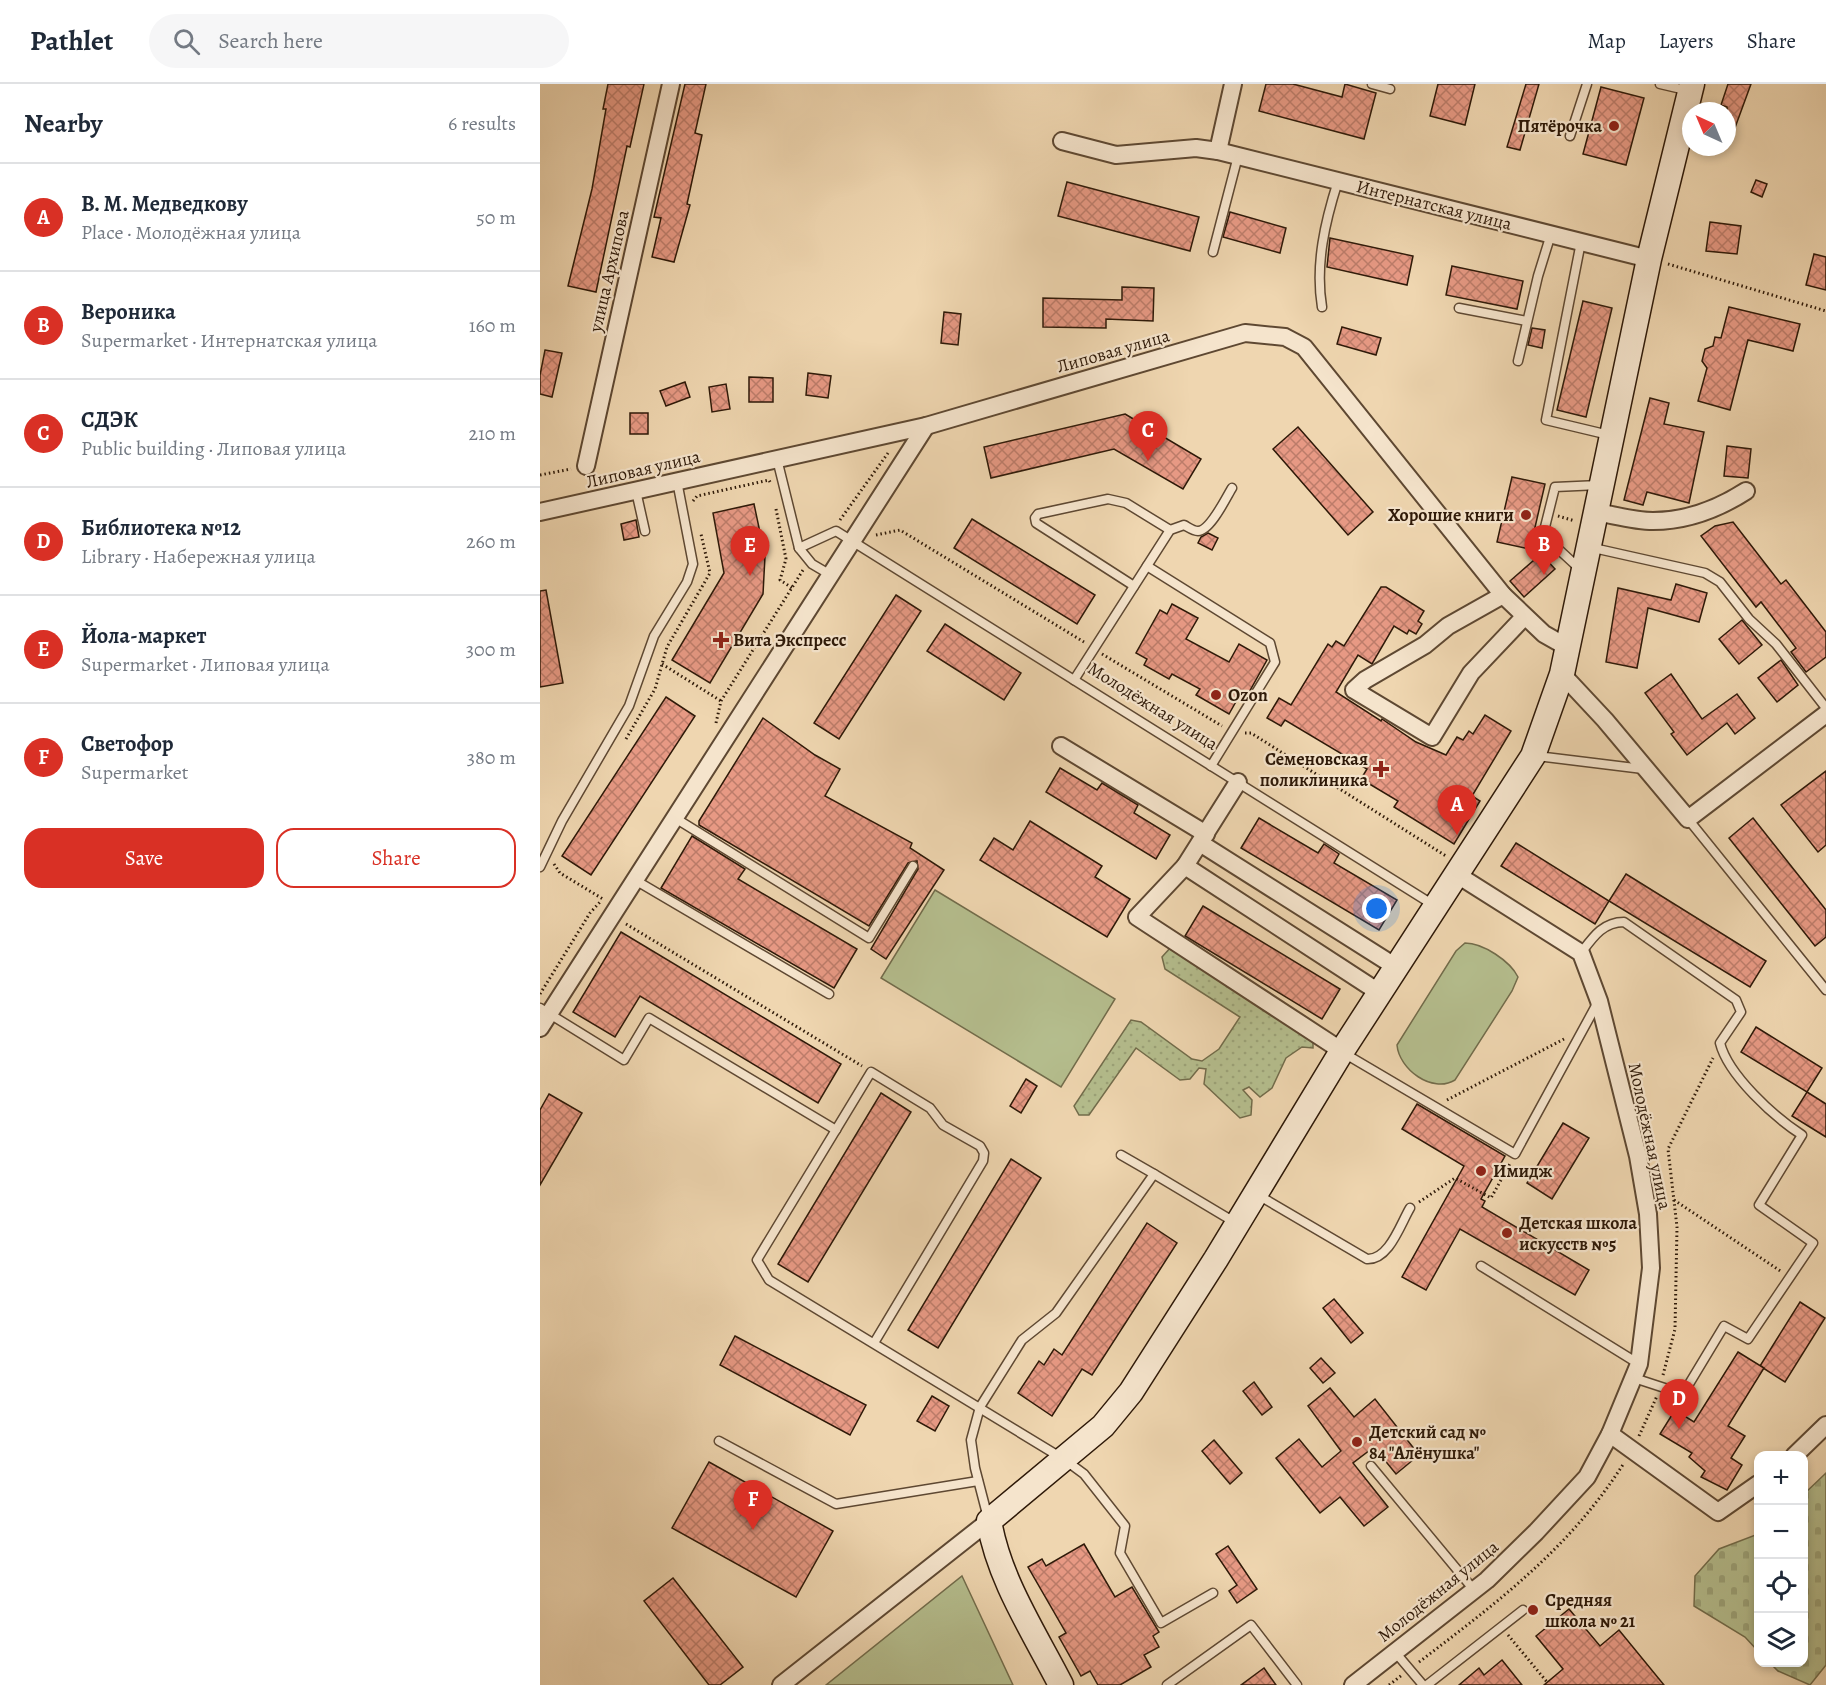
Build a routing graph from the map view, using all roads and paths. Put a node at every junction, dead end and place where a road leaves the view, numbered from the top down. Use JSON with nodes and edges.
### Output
{"nodes":[{"id":1,"x":671,"y":84,"type":"edge"},
{"id":2,"x":1233,"y":84,"type":"edge"},
{"id":3,"x":1372,"y":84,"type":"edge"},
{"id":4,"x":1587,"y":84,"type":"edge"},
{"id":5,"x":1660,"y":84,"type":"edge"},
{"id":6,"x":1691,"y":87,"type":"edge"},
{"id":7,"x":1390,"y":89,"type":"dead end"},
{"id":8,"x":1570,"y":136,"type":"dead end"},
{"id":9,"x":1062,"y":141,"type":"dead end"},
{"id":10,"x":1218,"y":151,"type":"junction"},
{"id":11,"x":1238,"y":156,"type":"junction"},
{"id":12,"x":1338,"y":181,"type":"junction"},
{"id":13,"x":1551,"y":234,"type":"junction"},
{"id":14,"x":1581,"y":242,"type":"junction"},
{"id":15,"x":1213,"y":252,"type":"dead end"},
{"id":16,"x":1649,"y":259,"type":"junction"},
{"id":17,"x":1322,"y":307,"type":"dead end"},
{"id":18,"x":1459,"y":308,"type":"dead end"},
{"id":19,"x":1826,"y":311,"type":"edge"},
{"id":20,"x":1527,"y":321,"type":"junction"},
{"id":21,"x":1518,"y":362,"type":"dead end"},
{"id":22,"x":926,"y":426,"type":"junction"},
{"id":23,"x":1612,"y":436,"type":"junction"},
{"id":24,"x":888,"y":453,"type":"dead end"},
{"id":25,"x":777,"y":459,"type":"junction"},
{"id":26,"x":586,"y":466,"type":"joint"},
{"id":27,"x":540,"y":475,"type":"edge"},
{"id":28,"x":677,"y":482,"type":"junction"},
{"id":29,"x":1602,"y":485,"type":"junction"},
{"id":30,"x":1233,"y":488,"type":"dead end"},
{"id":31,"x":636,"y":491,"type":"junction"},
{"id":32,"x":772,"y":491,"type":"dead end"},
{"id":33,"x":1746,"y":491,"type":"dead end"},
{"id":34,"x":774,"y":502,"type":"dead end"},
{"id":35,"x":694,"y":511,"type":"dead end"},
{"id":36,"x":540,"y":512,"type":"edge"},
{"id":37,"x":1548,"y":513,"type":"junction"},
{"id":38,"x":1593,"y":528,"type":"junction"},
{"id":39,"x":1170,"y":530,"type":"junction"},
{"id":40,"x":645,"y":531,"type":"dead end"},
{"id":41,"x":833,"y":531,"type":"junction"},
{"id":42,"x":700,"y":532,"type":"dead end"},
{"id":43,"x":851,"y":540,"type":"junction"},
{"id":44,"x":799,"y":548,"type":"junction"},
{"id":45,"x":812,"y":564,"type":"junction"},
{"id":46,"x":1147,"y":566,"type":"junction"},
{"id":47,"x":1583,"y":573,"type":"junction"},
{"id":48,"x":829,"y":574,"type":"junction"},
{"id":49,"x":1134,"y":586,"type":"junction"},
{"id":50,"x":792,"y":588,"type":"junction"},
{"id":51,"x":1503,"y":595,"type":"junction"},
{"id":52,"x":1524,"y":616,"type":"junction"},
{"id":53,"x":1568,"y":647,"type":"junction"},
{"id":54,"x":1094,"y":649,"type":"junction"},
{"id":55,"x":661,"y":664,"type":"junction"},
{"id":56,"x":1562,"y":674,"type":"junction"},
{"id":57,"x":1074,"y":680,"type":"junction"},
{"id":58,"x":721,"y":702,"type":"junction"},
{"id":59,"x":1826,"y":708,"type":"edge"},
{"id":60,"x":1826,"y":714,"type":"edge"},
{"id":61,"x":716,"y":727,"type":"dead end"},
{"id":62,"x":1232,"y":732,"type":"junction"},
{"id":63,"x":1061,"y":746,"type":"dead end"},
{"id":64,"x":620,"y":748,"type":"dead end"},
{"id":65,"x":1533,"y":756,"type":"junction"},
{"id":66,"x":1211,"y":766,"type":"junction"},
{"id":67,"x":1647,"y":769,"type":"junction"},
{"id":68,"x":1238,"y":782,"type":"junction"},
{"id":69,"x":675,"y":818,"type":"junction"},
{"id":70,"x":1688,"y":819,"type":"junction"},
{"id":71,"x":1203,"y":839,"type":"junction"},
{"id":72,"x":556,"y":856,"type":"dead end"},
{"id":73,"x":913,"y":866,"type":"dead end"},
{"id":74,"x":1185,"y":866,"type":"junction"},
{"id":75,"x":540,"y":867,"type":"edge"},
{"id":76,"x":1459,"y":870,"type":"junction"},
{"id":77,"x":635,"y":880,"type":"junction"},
{"id":78,"x":1436,"y":906,"type":"junction"},
{"id":79,"x":612,"y":916,"type":"junction"},
{"id":80,"x":1581,"y":953,"type":"junction"},
{"id":81,"x":1396,"y":968,"type":"junction"},
{"id":82,"x":1826,"y":990,"type":"edge"},
{"id":83,"x":1380,"y":993,"type":"junction"},
{"id":84,"x":540,"y":994,"type":"edge"},
{"id":85,"x":829,"y":994,"type":"dead end"},
{"id":86,"x":1599,"y":1001,"type":"junction"},
{"id":87,"x":544,"y":1011,"type":"edge"},
{"id":88,"x":540,"y":1028,"type":"edge"},
{"id":89,"x":1584,"y":1029,"type":"junction"},
{"id":90,"x":1720,"y":1043,"type":"junction"},
{"id":91,"x":1342,"y":1051,"type":"junction"},
{"id":92,"x":871,"y":1072,"type":"junction"},
{"id":93,"x":1435,"y":1107,"type":"junction"},
{"id":94,"x":836,"y":1130,"type":"junction"},
{"id":95,"x":1515,"y":1154,"type":"junction"},
{"id":96,"x":1121,"y":1155,"type":"dead end"},
{"id":97,"x":1154,"y":1174,"type":"junction"},
{"id":98,"x":1255,"y":1193,"type":"junction"},
{"id":99,"x":1674,"y":1200,"type":"junction"},
{"id":100,"x":1410,"y":1208,"type":"joint"},
{"id":101,"x":1237,"y":1223,"type":"junction"},
{"id":102,"x":1481,"y":1266,"type":"dead end"},
{"id":103,"x":1783,"y":1273,"type":"dead end"},
{"id":104,"x":874,"y":1343,"type":"junction"},
{"id":105,"x":1636,"y":1371,"type":"junction"},
{"id":106,"x":1660,"y":1387,"type":"junction"},
{"id":107,"x":980,"y":1407,"type":"junction"},
{"id":108,"x":1826,"y":1425,"type":"edge"},
{"id":109,"x":1610,"y":1434,"type":"junction"},
{"id":110,"x":718,"y":1441,"type":"dead end"},
{"id":111,"x":1632,"y":1450,"type":"junction"},
{"id":112,"x":1798,"y":1451,"type":"edge"},
{"id":113,"x":1065,"y":1460,"type":"junction"},
{"id":114,"x":1371,"y":1466,"type":"dead end"},
{"id":115,"x":978,"y":1481,"type":"junction"},
{"id":116,"x":1754,"y":1487,"type":"edge"},
{"id":117,"x":989,"y":1521,"type":"junction"},
{"id":118,"x":1474,"y":1590,"type":"junction"},
{"id":119,"x":1213,"y":1593,"type":"dead end"},
{"id":120,"x":1487,"y":1610,"type":"junction"},
{"id":121,"x":1524,"y":1610,"type":"dead end"},
{"id":122,"x":1492,"y":1616,"type":"dead end"},
{"id":123,"x":1504,"y":1630,"type":"dead end"},
{"id":124,"x":1395,"y":1652,"type":"junction"},
{"id":125,"x":1410,"y":1669,"type":"junction"},
{"id":126,"x":1547,"y":1682,"type":"dead end"},
{"id":127,"x":781,"y":1685,"type":"edge"},
{"id":128,"x":1061,"y":1685,"type":"edge"},
{"id":129,"x":1167,"y":1685,"type":"edge"},
{"id":130,"x":1297,"y":1685,"type":"edge"},
{"id":131,"x":1353,"y":1685,"type":"edge"},
{"id":132,"x":1389,"y":1685,"type":"edge"},
{"id":133,"x":1425,"y":1685,"type":"edge"}],
"edges":[{"from":1,"to":26,"type":"street","name":"улица Архипова"},
{"from":2,"to":10,"type":"street"},
{"from":3,"to":7,"type":"lane"},
{"from":4,"to":8,"type":"lane"},
{"from":5,"to":6,"type":"lane"},
{"from":6,"to":16,"type":"street"},
{"from":9,"to":10,"type":"street","name":"Интернатская улица"},
{"from":10,"to":11,"type":"street","name":"Интернатская улица"},
{"from":11,"to":12,"type":"street","name":"Интернатская улица"},
{"from":11,"to":15,"type":"lane"},
{"from":12,"to":13,"type":"street","name":"Интернатская улица"},
{"from":12,"to":17,"type":"lane"},
{"from":13,"to":14,"type":"street","name":"Интернатская улица"},
{"from":13,"to":20,"type":"lane"},
{"from":14,"to":16,"type":"street","name":"Интернатская улица"},
{"from":14,"to":23,"type":"lane"},
{"from":16,"to":19,"type":"path"},
{"from":16,"to":23,"type":"street"},
{"from":18,"to":20,"type":"lane"},
{"from":20,"to":21,"type":"lane"},
{"from":22,"to":25,"type":"street","name":"Липовая улица"},
{"from":22,"to":43,"type":"street"},
{"from":22,"to":51,"type":"street","name":"Липовая улица"},
{"from":23,"to":29,"type":"street"},
{"from":24,"to":41,"type":"path"},
{"from":25,"to":28,"type":"street","name":"Липовая улица"},
{"from":25,"to":44,"type":"lane"},
{"from":26,"to":27,"type":"path"},
{"from":28,"to":31,"type":"street","name":"Липовая улица"},
{"from":28,"to":75,"type":"lane"},
{"from":29,"to":37,"type":"lane"},
{"from":29,"to":38,"type":"street"},
{"from":30,"to":39,"type":"lane"},
{"from":31,"to":36,"type":"street","name":"Липовая улица"},
{"from":31,"to":40,"type":"lane"},
{"from":32,"to":35,"type":"path"},
{"from":33,"to":38,"type":"street"},
{"from":34,"to":50,"type":"path"},
{"from":37,"to":38,"type":"path"},
{"from":37,"to":47,"type":"lane"},
{"from":38,"to":47,"type":"street"},
{"from":38,"to":59,"type":"lane"},
{"from":39,"to":46,"type":"lane"},
{"from":39,"to":49,"type":"lane"},
{"from":41,"to":43,"type":"lane","name":"Молодёжная улица"},
{"from":41,"to":44,"type":"lane"},
{"from":42,"to":55,"type":"path"},
{"from":43,"to":48,"type":"street"},
{"from":43,"to":54,"type":"path"},
{"from":43,"to":57,"type":"lane","name":"Молодёжная улица"},
{"from":44,"to":45,"type":"lane"},
{"from":45,"to":48,"type":"lane"},
{"from":45,"to":50,"type":"path"},
{"from":46,"to":49,"type":"lane"},
{"from":46,"to":62,"type":"lane"},
{"from":47,"to":53,"type":"street"},
{"from":48,"to":69,"type":"street"},
{"from":49,"to":54,"type":"lane"},
{"from":50,"to":58,"type":"path"},
{"from":51,"to":52,"type":"street","name":"Липовая улица"},
{"from":51,"to":52,"type":"street"},
{"from":52,"to":53,"type":"street","name":"Липовая улица"},
{"from":53,"to":56,"type":"street"},
{"from":54,"to":57,"type":"lane"},
{"from":54,"to":62,"type":"path"},
{"from":55,"to":58,"type":"path"},
{"from":55,"to":64,"type":"path"},
{"from":56,"to":65,"type":"street"},
{"from":56,"to":67,"type":"street"},
{"from":57,"to":66,"type":"lane","name":"Молодёжная улица"},
{"from":58,"to":61,"type":"path"},
{"from":60,"to":70,"type":"street"},
{"from":62,"to":66,"type":"lane"},
{"from":62,"to":76,"type":"path"},
{"from":63,"to":71,"type":"street"},
{"from":65,"to":67,"type":"lane"},
{"from":65,"to":76,"type":"street"},
{"from":66,"to":68,"type":"lane","name":"Молодёжная улица"},
{"from":67,"to":70,"type":"street"},
{"from":68,"to":71,"type":"street"},
{"from":68,"to":78,"type":"lane","name":"Молодёжная улица"},
{"from":69,"to":73,"type":"lane"},
{"from":69,"to":77,"type":"street"},
{"from":70,"to":82,"type":"lane"},
{"from":71,"to":74,"type":"street"},
{"from":71,"to":81,"type":"street"},
{"from":72,"to":84,"type":"path"},
{"from":74,"to":83,"type":"street"},
{"from":74,"to":91,"type":"street"},
{"from":76,"to":78,"type":"street"},
{"from":76,"to":80,"type":"street"},
{"from":77,"to":79,"type":"street"},
{"from":77,"to":85,"type":"lane"},
{"from":78,"to":81,"type":"street"},
{"from":79,"to":87,"type":"street"},
{"from":79,"to":92,"type":"path"},
{"from":80,"to":86,"type":"street","name":"Молодёжная улица"},
{"from":80,"to":90,"type":"lane"},
{"from":81,"to":83,"type":"street"},
{"from":83,"to":91,"type":"street"},
{"from":86,"to":89,"type":"lane"},
{"from":86,"to":105,"type":"street","name":"Молодёжная улица"},
{"from":87,"to":88,"type":"street"},
{"from":87,"to":94,"type":"lane"},
{"from":89,"to":93,"type":"path"},
{"from":89,"to":95,"type":"lane"},
{"from":90,"to":99,"type":"path"},
{"from":90,"to":106,"type":"lane"},
{"from":91,"to":93,"type":"lane"},
{"from":91,"to":98,"type":"street"},
{"from":92,"to":94,"type":"lane"},
{"from":92,"to":104,"type":"lane"},
{"from":93,"to":95,"type":"lane"},
{"from":94,"to":104,"type":"lane"},
{"from":95,"to":100,"type":"path"},
{"from":96,"to":97,"type":"lane"},
{"from":97,"to":101,"type":"lane"},
{"from":97,"to":107,"type":"lane"},
{"from":98,"to":100,"type":"lane"},
{"from":98,"to":101,"type":"street"},
{"from":99,"to":103,"type":"path"},
{"from":99,"to":106,"type":"path"},
{"from":101,"to":113,"type":"street"},
{"from":102,"to":105,"type":"lane"},
{"from":104,"to":107,"type":"lane"},
{"from":105,"to":106,"type":"lane"},
{"from":105,"to":109,"type":"street","name":"Молодёжная улица"},
{"from":106,"to":111,"type":"path"},
{"from":107,"to":113,"type":"lane"},
{"from":107,"to":115,"type":"lane"},
{"from":108,"to":112,"type":"street"},
{"from":109,"to":111,"type":"street"},
{"from":109,"to":118,"type":"street","name":"Молодёжная улица"},
{"from":110,"to":115,"type":"lane"},
{"from":111,"to":116,"type":"street"},
{"from":111,"to":120,"type":"path"},
{"from":113,"to":117,"type":"street"},
{"from":113,"to":119,"type":"lane"},
{"from":114,"to":118,"type":"lane"},
{"from":115,"to":117,"type":"lane"},
{"from":117,"to":127,"type":"street"},
{"from":117,"to":128,"type":"street"},
{"from":118,"to":124,"type":"street","name":"Молодёжная улица"},
{"from":120,"to":122,"type":"path"},
{"from":120,"to":125,"type":"path"},
{"from":121,"to":133,"type":"lane"},
{"from":123,"to":126,"type":"path"},
{"from":124,"to":125,"type":"lane"},
{"from":124,"to":131,"type":"street","name":"Молодёжная улица"},
{"from":125,"to":132,"type":"path"},
{"from":125,"to":133,"type":"lane"},
{"from":129,"to":130,"type":"lane"}]}
